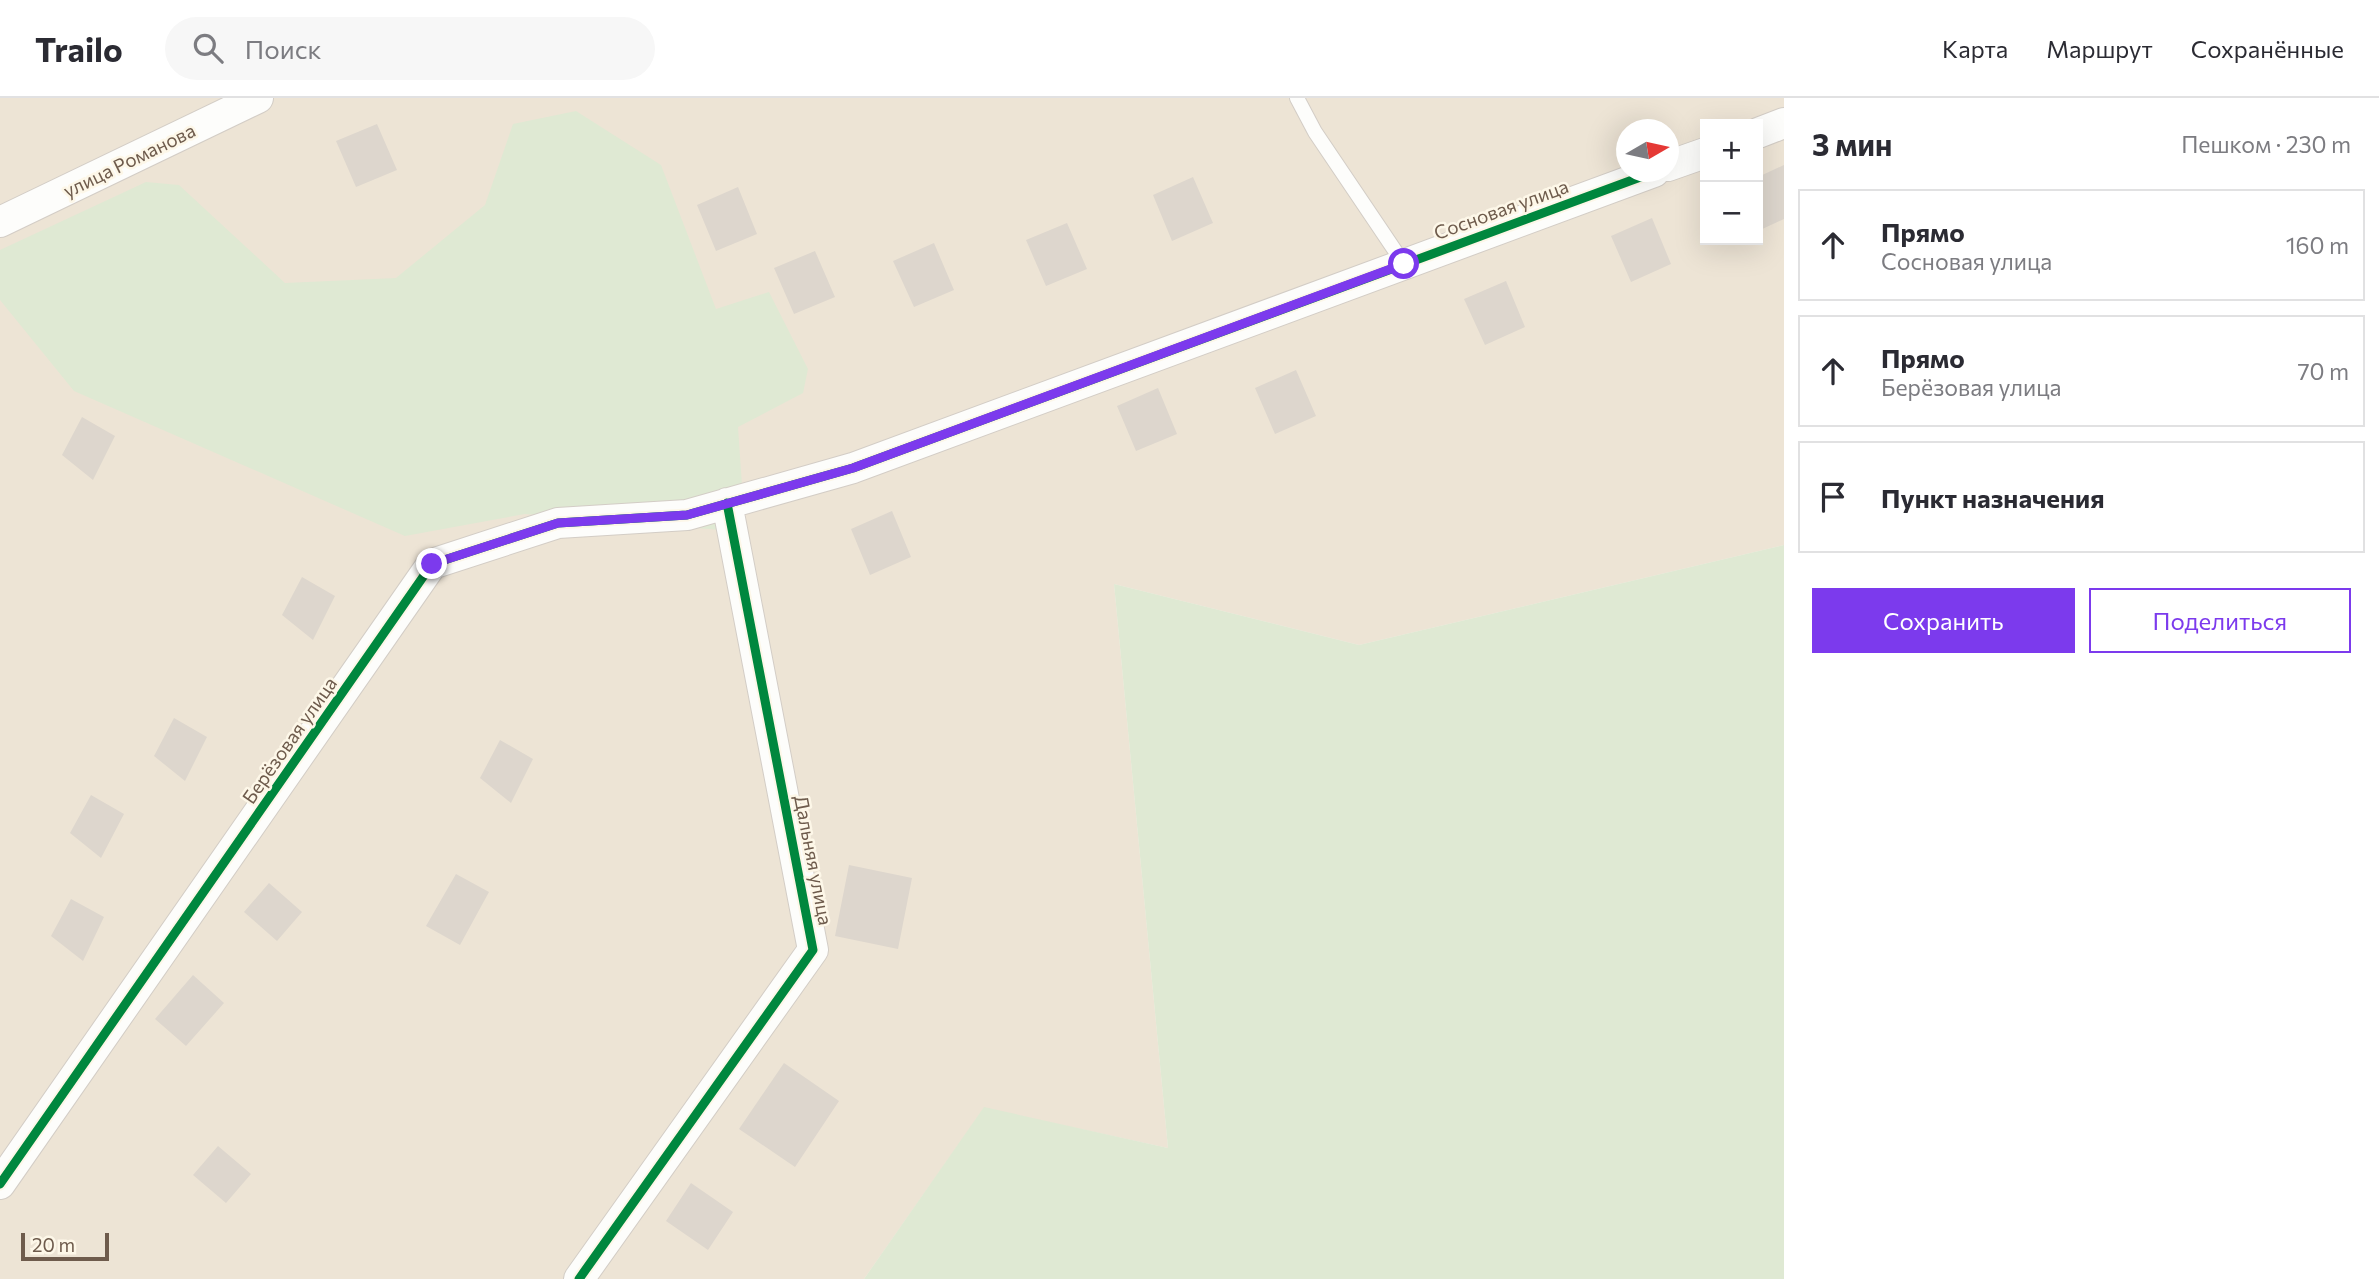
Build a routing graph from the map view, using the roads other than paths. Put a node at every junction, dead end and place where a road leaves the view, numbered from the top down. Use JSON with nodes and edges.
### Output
{"nodes":[{"id":1,"x":258,"y":98,"type":"edge"},
{"id":2,"x":1297,"y":98,"type":"edge"},
{"id":3,"x":1784,"y":123,"type":"edge"},
{"id":4,"x":1763,"y":131,"type":"edge"},
{"id":5,"x":1700,"y":155,"type":"edge"},
{"id":6,"x":1679,"y":162,"type":"edge"},
{"id":7,"x":1627,"y":182,"type":"edge"},
{"id":8,"x":0,"y":222,"type":"edge"},
{"id":9,"x":1404,"y":264,"type":"junction"},
{"id":10,"x":727,"y":503,"type":"junction"},
{"id":11,"x":0,"y":1184,"type":"edge"},
{"id":12,"x":579,"y":1279,"type":"edge"}],
"edges":[{"from":1,"to":8,"type":"street","name":"улица Романова"},
{"from":2,"to":9,"type":"lane"},
{"from":3,"to":4,"type":"street"},
{"from":5,"to":6,"type":"street"},
{"from":7,"to":9,"type":"street","name":"Сосновая улица"},
{"from":9,"to":10,"type":"street","name":"Сосновая улица"},
{"from":10,"to":11,"type":"street","name":"Берёзовая улица"},
{"from":10,"to":12,"type":"street","name":"Дальняя улица"}]}
